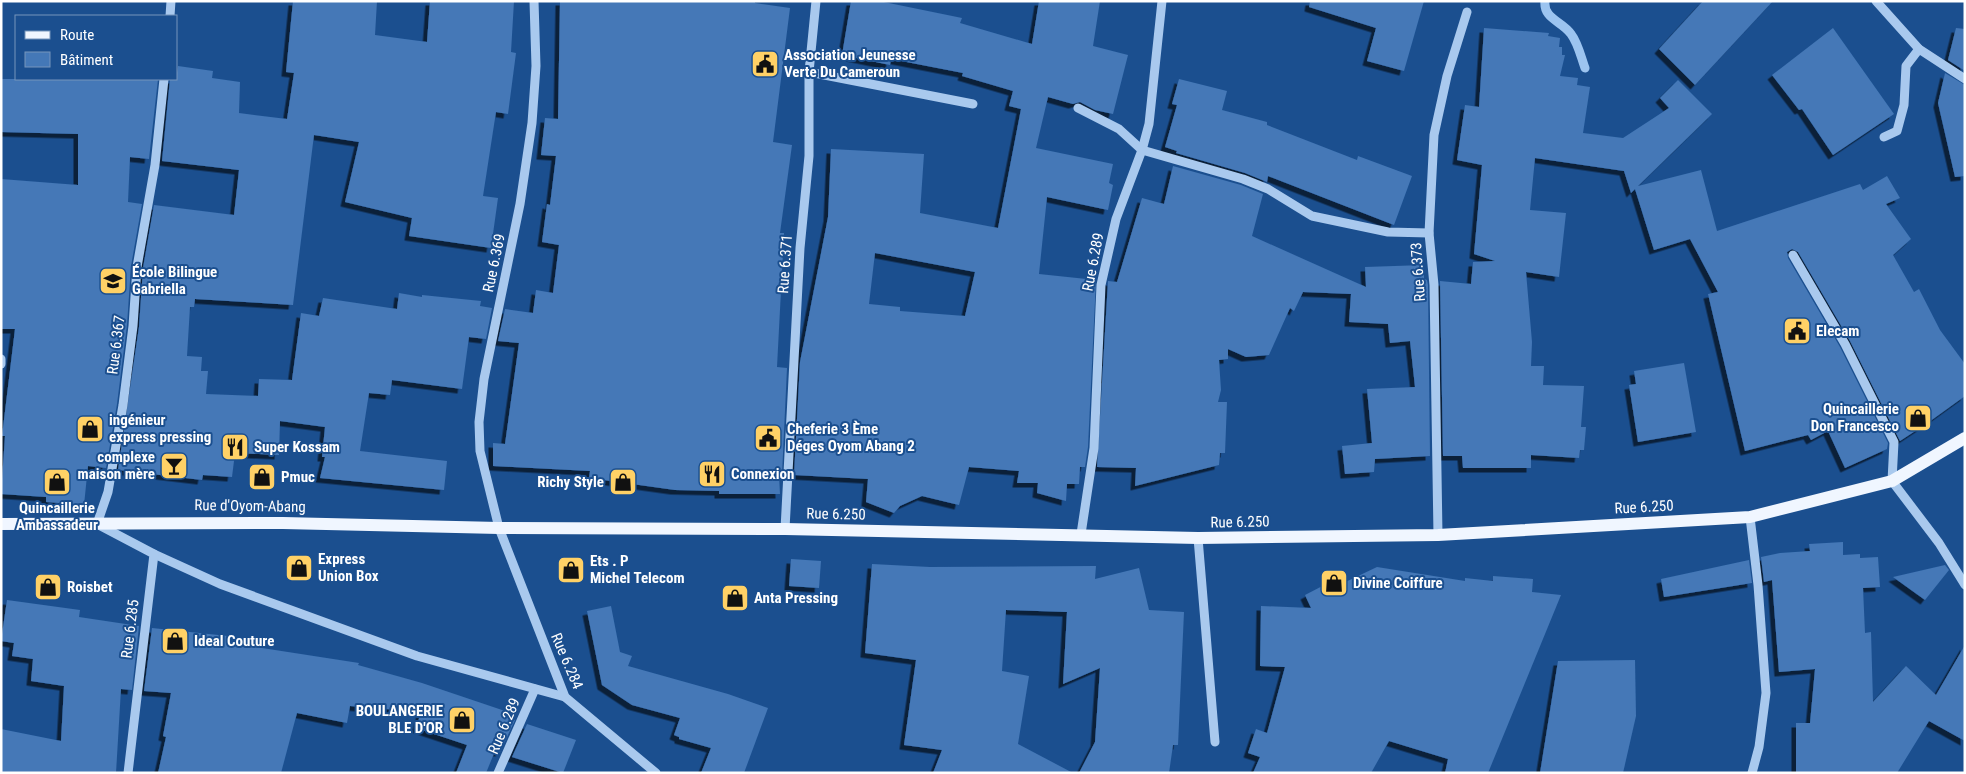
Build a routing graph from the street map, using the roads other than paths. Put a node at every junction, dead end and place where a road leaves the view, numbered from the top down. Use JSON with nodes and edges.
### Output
{"nodes":[{"id":1,"x":171,"y":1,"type":"edge"},
{"id":2,"x":534,"y":1,"type":"edge"},
{"id":3,"x":816,"y":1,"type":"edge"},
{"id":4,"x":1162,"y":1,"type":"edge"},
{"id":5,"x":1876,"y":1,"type":"edge"},
{"id":6,"x":1467,"y":12,"type":"dead end"},
{"id":7,"x":170,"y":15,"type":"edge"},
{"id":8,"x":1919,"y":49,"type":"junction"},
{"id":9,"x":809,"y":72,"type":"junction"},
{"id":10,"x":1965,"y":79,"type":"edge"},
{"id":11,"x":164,"y":80,"type":"edge"},
{"id":12,"x":973,"y":104,"type":"dead end"},
{"id":13,"x":1078,"y":108,"type":"dead end"},
{"id":14,"x":1884,"y":137,"type":"dead end"},
{"id":15,"x":1142,"y":150,"type":"junction"},
{"id":16,"x":1429,"y":233,"type":"junction"},
{"id":17,"x":1793,"y":255,"type":"dead end"},
{"id":18,"x":1,"y":359,"type":"edge"},
{"id":19,"x":1,"y":364,"type":"edge"},
{"id":20,"x":1965,"y":438,"type":"edge"},
{"id":21,"x":1892,"y":481,"type":"junction"},
{"id":22,"x":1750,"y":517,"type":"junction"},
{"id":23,"x":1,"y":524,"type":"edge"},
{"id":24,"x":96,"y":524,"type":"junction"},
{"id":25,"x":499,"y":528,"type":"junction"},
{"id":26,"x":785,"y":529,"type":"junction"},
{"id":27,"x":1081,"y":534,"type":"junction"},
{"id":28,"x":1438,"y":535,"type":"junction"},
{"id":29,"x":1198,"y":538,"type":"junction"},
{"id":30,"x":154,"y":554,"type":"junction"},
{"id":31,"x":1965,"y":585,"type":"edge"},
{"id":32,"x":535,"y":689,"type":"junction"},
{"id":33,"x":565,"y":698,"type":"junction"},
{"id":34,"x":1215,"y":742,"type":"dead end"},
{"id":35,"x":128,"y":773,"type":"edge"},
{"id":36,"x":498,"y":773,"type":"edge"},
{"id":37,"x":656,"y":773,"type":"edge"},
{"id":38,"x":1752,"y":773,"type":"edge"}],
"edges":[{"from":1,"to":7,"type":"street"},
{"from":2,"to":25,"type":"street","name":"Rue 6.369"},
{"from":3,"to":9,"type":"street","name":"Rue 6.371"},
{"from":4,"to":15,"type":"street","name":"Rue 6.289"},
{"from":5,"to":8,"type":"street"},
{"from":6,"to":16,"type":"street","name":"Rue 6.373"},
{"from":8,"to":10,"type":"street"},
{"from":8,"to":14,"type":"street"},
{"from":9,"to":12,"type":"street"},
{"from":9,"to":26,"type":"street","name":"Rue 6.371"},
{"from":11,"to":24,"type":"street","name":"Rue 6.367"},
{"from":13,"to":15,"type":"street"},
{"from":15,"to":16,"type":"street"},
{"from":15,"to":27,"type":"street","name":"Rue 6.289"},
{"from":16,"to":28,"type":"street","name":"Rue 6.373"},
{"from":17,"to":21,"type":"street"},
{"from":18,"to":19,"type":"street"},
{"from":20,"to":21,"type":"main road","name":"Rue 6.250"},
{"from":21,"to":22,"type":"main road","name":"Rue 6.250"},
{"from":21,"to":31,"type":"street"},
{"from":22,"to":28,"type":"main road","name":"Rue 6.250"},
{"from":22,"to":38,"type":"street"},
{"from":23,"to":24,"type":"main road","name":"Rue d'Oyom-Abang"},
{"from":24,"to":25,"type":"main road","name":"Rue d'Oyom-Abang"},
{"from":24,"to":30,"type":"street"},
{"from":25,"to":26,"type":"main road","name":"Rue 6.250"},
{"from":25,"to":33,"type":"street","name":"Rue 6.284"},
{"from":26,"to":27,"type":"main road","name":"Rue 6.250"},
{"from":27,"to":29,"type":"main road","name":"Rue 6.250"},
{"from":28,"to":29,"type":"main road","name":"Rue 6.250"},
{"from":29,"to":34,"type":"street"},
{"from":30,"to":32,"type":"street"},
{"from":30,"to":35,"type":"street","name":"Rue 6.285"},
{"from":32,"to":33,"type":"street"},
{"from":32,"to":36,"type":"street","name":"Rue 6.289"},
{"from":33,"to":37,"type":"street","name":"Rue 6.284"}]}
